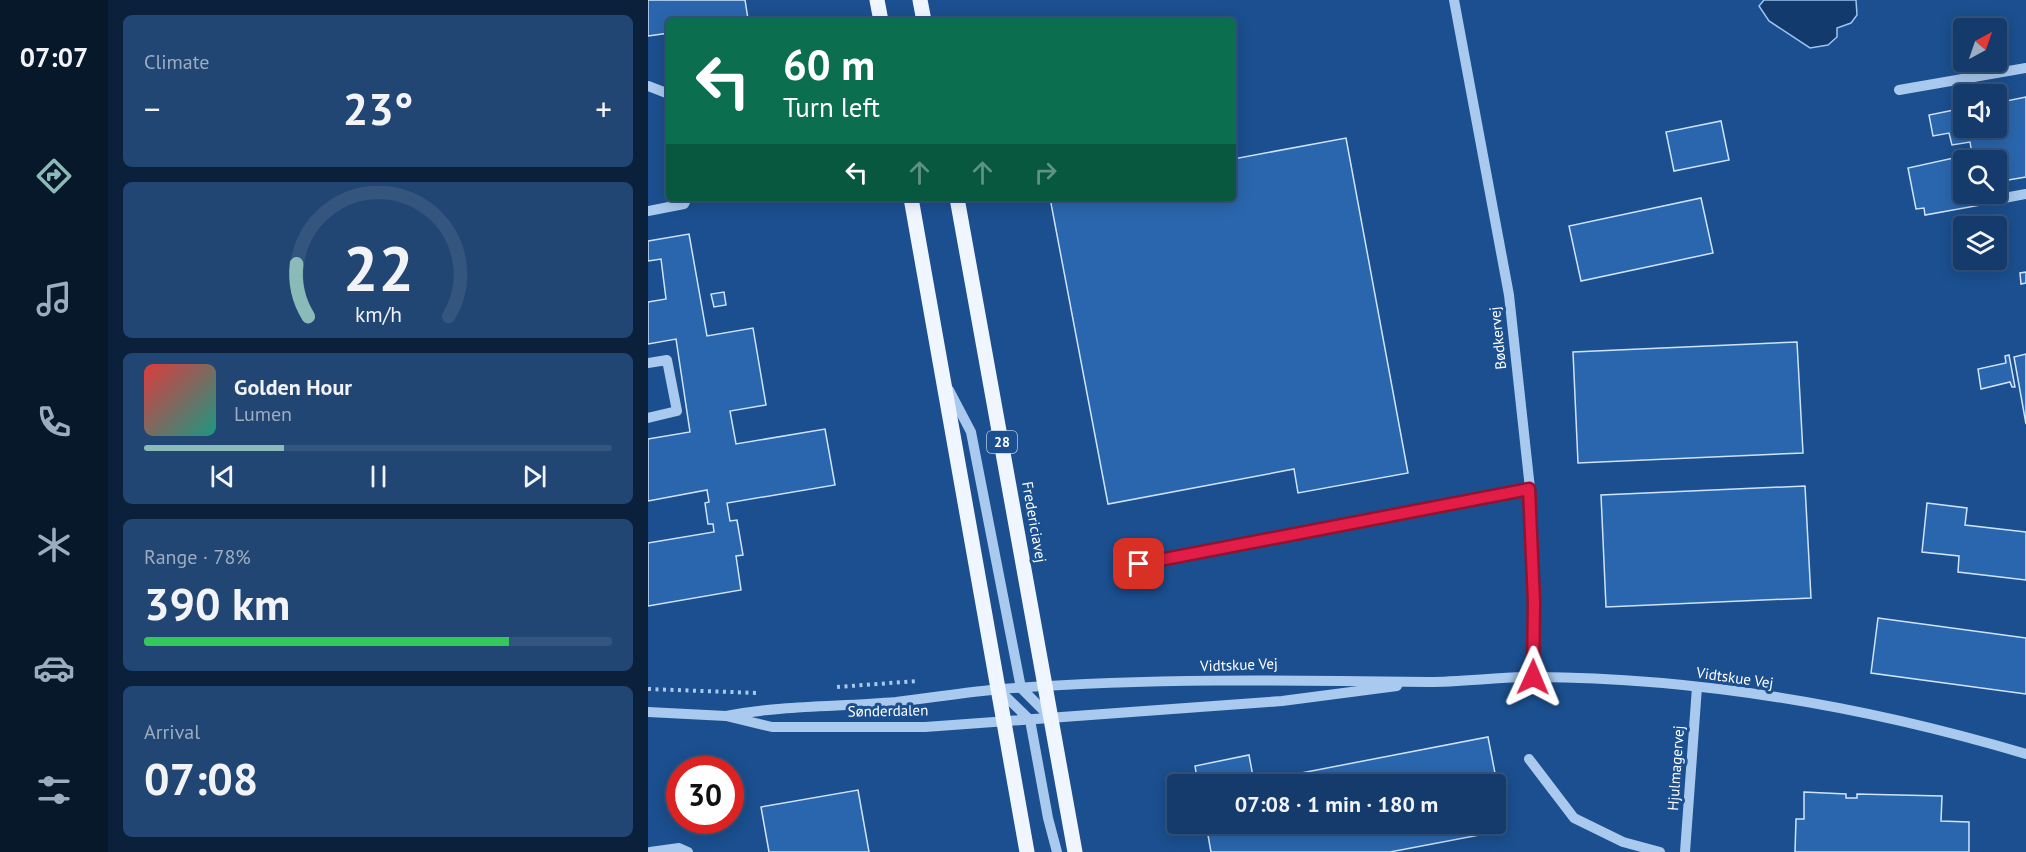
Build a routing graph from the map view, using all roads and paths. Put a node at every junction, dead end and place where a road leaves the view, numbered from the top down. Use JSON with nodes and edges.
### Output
{"nodes":[{"id":1,"x":877,"y":0,"type":"edge"},
{"id":2,"x":920,"y":0,"type":"edge"},
{"id":3,"x":1454,"y":0,"type":"edge"},
{"id":4,"x":880,"y":18,"type":"edge"},
{"id":5,"x":923,"y":18,"type":"edge"},
{"id":6,"x":2026,"y":68,"type":"edge"},
{"id":7,"x":648,"y":86,"type":"edge"},
{"id":8,"x":1899,"y":90,"type":"dead end"},
{"id":9,"x":666,"y":93,"type":"edge"},
{"id":10,"x":2026,"y":194,"type":"edge"},
{"id":11,"x":2007,"y":197,"type":"edge"},
{"id":12,"x":686,"y":201,"type":"edge"},
{"id":13,"x":912,"y":201,"type":"edge"},
{"id":14,"x":958,"y":201,"type":"edge"},
{"id":15,"x":648,"y":211,"type":"edge"},
{"id":16,"x":648,"y":363,"type":"edge"},
{"id":17,"x":942,"y":377,"type":"junction"},
{"id":18,"x":648,"y":418,"type":"edge"},
{"id":19,"x":1529,"y":489,"type":"junction"},
{"id":20,"x":1139,"y":564,"type":"dead end"},
{"id":21,"x":1533,"y":677,"type":"junction"},
{"id":22,"x":929,"y":680,"type":"dead end"},
{"id":23,"x":1433,"y":682,"type":"junction"},
{"id":24,"x":1045,"y":687,"type":"junction"},
{"id":25,"x":1697,"y":687,"type":"junction"},
{"id":26,"x":648,"y":688,"type":"edge"},
{"id":27,"x":828,"y":688,"type":"dead end"},
{"id":28,"x":1022,"y":688,"type":"junction"},
{"id":29,"x":998,"y":689,"type":"junction"},
{"id":30,"x":763,"y":692,"type":"dead end"},
{"id":31,"x":648,"y":712,"type":"edge"},
{"id":32,"x":726,"y":716,"type":"junction"},
{"id":33,"x":1051,"y":718,"type":"junction"},
{"id":34,"x":1030,"y":720,"type":"junction"},
{"id":35,"x":1002,"y":721,"type":"junction"},
{"id":36,"x":2026,"y":754,"type":"edge"},
{"id":37,"x":1529,"y":759,"type":"dead end"},
{"id":38,"x":650,"y":852,"type":"edge"},
{"id":39,"x":687,"y":852,"type":"edge"},
{"id":40,"x":1027,"y":852,"type":"edge"},
{"id":41,"x":1057,"y":852,"type":"edge"},
{"id":42,"x":1075,"y":852,"type":"edge"},
{"id":43,"x":1660,"y":852,"type":"edge"},
{"id":44,"x":1685,"y":852,"type":"edge"}],
"edges":[{"from":1,"to":4,"type":"main road"},
{"from":2,"to":5,"type":"main road"},
{"from":3,"to":19,"type":"street","name":"Bødkervej"},
{"from":6,"to":8,"type":"street"},
{"from":7,"to":9,"type":"street"},
{"from":10,"to":11,"type":"street"},
{"from":12,"to":15,"type":"street"},
{"from":13,"to":17,"type":"main road"},
{"from":14,"to":24,"type":"main road","name":"Fredericiavej","number":"28"},
{"from":16,"to":18,"type":"street"},
{"from":17,"to":28,"type":"street"},
{"from":17,"to":29,"type":"main road"},
{"from":19,"to":20,"type":"street"},
{"from":19,"to":21,"type":"street","name":"Bødkervej"},
{"from":21,"to":23,"type":"street","name":"Vidtskue Vej"},
{"from":21,"to":25,"type":"street","name":"Vidtskue Vej"},
{"from":22,"to":27,"type":"path"},
{"from":23,"to":24,"type":"street","name":"Vidtskue Vej"},
{"from":23,"to":33,"type":"street","name":"Vidtskue Vej"},
{"from":24,"to":28,"type":"street","name":"Sønderdalen"},
{"from":24,"to":33,"type":"main road","name":"Fredericiavej","number":"28"},
{"from":25,"to":36,"type":"street","name":"Vidtskue Vej"},
{"from":25,"to":44,"type":"street","name":"Hjulmagervej"},
{"from":26,"to":30,"type":"path"},
{"from":28,"to":29,"type":"street","name":"Sønderdalen"},
{"from":28,"to":33,"type":"street"},
{"from":29,"to":32,"type":"street","name":"Sønderdalen"},
{"from":29,"to":34,"type":"street"},
{"from":29,"to":35,"type":"main road"},
{"from":31,"to":32,"type":"street","name":"Sønderdalen"},
{"from":32,"to":35,"type":"street","name":"Sønderdalen"},
{"from":33,"to":34,"type":"street","name":"Sønderdalen"},
{"from":33,"to":42,"type":"main road","name":"Fredericiavej","number":"28"},
{"from":34,"to":35,"type":"street","name":"Sønderdalen"},
{"from":34,"to":41,"type":"street"},
{"from":35,"to":40,"type":"main road"},
{"from":37,"to":43,"type":"street"},
{"from":38,"to":39,"type":"street"}]}
